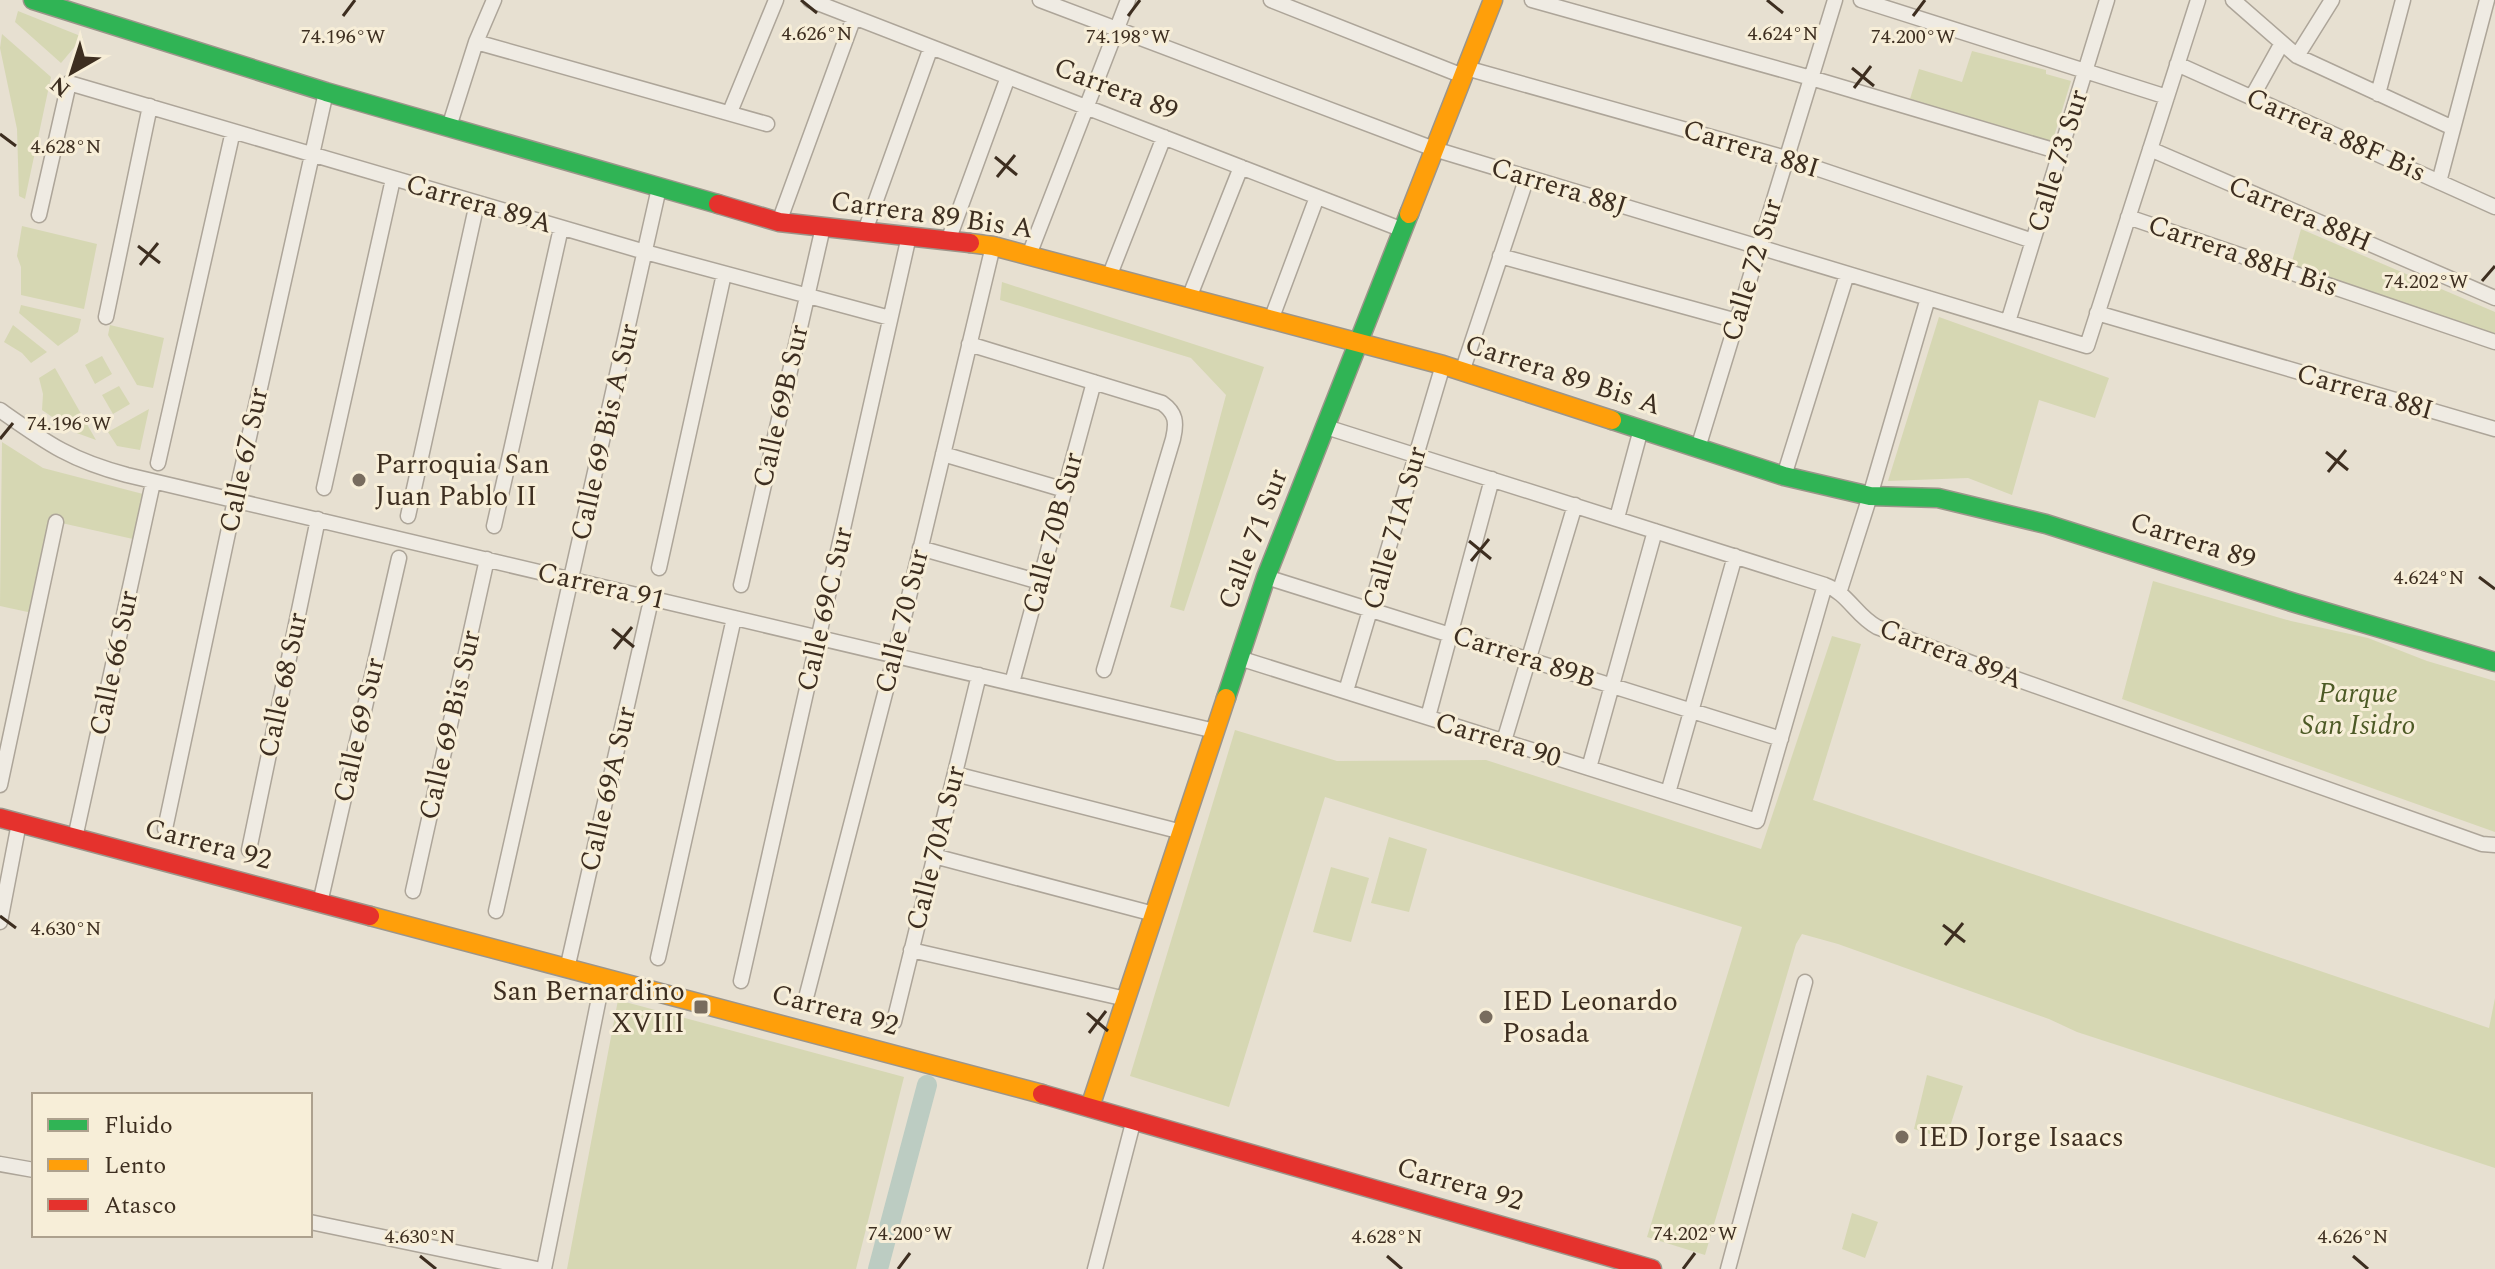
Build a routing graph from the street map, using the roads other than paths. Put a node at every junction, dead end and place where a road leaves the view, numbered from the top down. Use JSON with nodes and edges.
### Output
{"nodes":[{"id":1,"x":33,"y":0,"type":"edge"},
{"id":2,"x":494,"y":0,"type":"edge"},
{"id":3,"x":776,"y":0,"type":"edge"},
{"id":4,"x":810,"y":0,"type":"edge"},
{"id":5,"x":1040,"y":0,"type":"edge"},
{"id":6,"x":1128,"y":0,"type":"edge"},
{"id":7,"x":1271,"y":0,"type":"edge"},
{"id":8,"x":1493,"y":0,"type":"edge"},
{"id":9,"x":1532,"y":0,"type":"edge"},
{"id":10,"x":1835,"y":0,"type":"edge"},
{"id":11,"x":1861,"y":0,"type":"edge"},
{"id":12,"x":2107,"y":0,"type":"edge"},
{"id":13,"x":2198,"y":0,"type":"edge"},
{"id":14,"x":2233,"y":0,"type":"edge"},
{"id":15,"x":2332,"y":0,"type":"edge"},
{"id":16,"x":2403,"y":0,"type":"edge"},
{"id":17,"x":2487,"y":0,"type":"edge"},
{"id":18,"x":854,"y":17,"type":"junction"},
{"id":19,"x":1116,"y":31,"type":"junction"},
{"id":20,"x":476,"y":42,"type":"junction"},
{"id":21,"x":2282,"y":43,"type":"junction"},
{"id":22,"x":931,"y":47,"type":"junction"},
{"id":23,"x":2297,"y":56,"type":"junction"},
{"id":24,"x":2177,"y":64,"type":"junction"},
{"id":25,"x":2085,"y":71,"type":"junction"},
{"id":26,"x":1465,"y":72,"type":"junction"},
{"id":27,"x":1008,"y":77,"type":"junction"},
{"id":28,"x":1811,"y":78,"type":"junction"},
{"id":29,"x":326,"y":92,"type":"junction"},
{"id":30,"x":2378,"y":94,"type":"junction"},
{"id":31,"x":2167,"y":97,"type":"junction"},
{"id":32,"x":2252,"y":97,"type":"junction"},
{"id":33,"x":150,"y":106,"type":"junction"},
{"id":34,"x":1086,"y":107,"type":"junction"},
{"id":35,"x":730,"y":112,"type":"junction"},
{"id":36,"x":767,"y":124,"type":"dead end"},
{"id":37,"x":449,"y":127,"type":"junction"},
{"id":38,"x":2453,"y":128,"type":"junction"},
{"id":39,"x":233,"y":131,"type":"junction"},
{"id":40,"x":1164,"y":137,"type":"junction"},
{"id":41,"x":1434,"y":149,"type":"junction"},
{"id":42,"x":2150,"y":149,"type":"junction"},
{"id":43,"x":2060,"y":152,"type":"junction"},
{"id":44,"x":311,"y":154,"type":"junction"},
{"id":45,"x":1786,"y":158,"type":"junction"},
{"id":46,"x":1241,"y":167,"type":"junction"},
{"id":47,"x":1527,"y":177,"type":"junction"},
{"id":48,"x":393,"y":179,"type":"junction"},
{"id":49,"x":2439,"y":182,"type":"junction"},
{"id":50,"x":659,"y":188,"type":"junction"},
{"id":51,"x":1317,"y":197,"type":"junction"},
{"id":52,"x":477,"y":203,"type":"junction"},
{"id":53,"x":2495,"y":207,"type":"edge"},
{"id":54,"x":39,"y":215,"type":"dead end"},
{"id":55,"x":2128,"y":217,"type":"junction"},
{"id":56,"x":779,"y":222,"type":"junction"},
{"id":57,"x":823,"y":227,"type":"junction"},
{"id":58,"x":561,"y":228,"type":"junction"},
{"id":59,"x":1403,"y":230,"type":"junction"},
{"id":60,"x":865,"y":231,"type":"junction"},
{"id":61,"x":909,"y":236,"type":"junction"},
{"id":62,"x":948,"y":241,"type":"junction"},
{"id":63,"x":2033,"y":241,"type":"junction"},
{"id":64,"x":993,"y":246,"type":"junction"},
{"id":65,"x":1759,"y":247,"type":"junction"},
{"id":66,"x":645,"y":252,"type":"junction"},
{"id":67,"x":1029,"y":255,"type":"junction"},
{"id":68,"x":1500,"y":256,"type":"junction"},
{"id":69,"x":724,"y":274,"type":"junction"},
{"id":70,"x":1847,"y":274,"type":"junction"},
{"id":71,"x":1109,"y":277,"type":"junction"},
{"id":72,"x":806,"y":296,"type":"junction"},
{"id":73,"x":1189,"y":298,"type":"junction"},
{"id":74,"x":1928,"y":298,"type":"junction"},
{"id":75,"x":2495,"y":298,"type":"edge"},
{"id":76,"x":2097,"y":313,"type":"junction"},
{"id":77,"x":106,"y":317,"type":"dead end"},
{"id":78,"x":890,"y":318,"type":"junction"},
{"id":79,"x":1271,"y":320,"type":"junction"},
{"id":80,"x":1737,"y":321,"type":"junction"},
{"id":81,"x":2008,"y":322,"type":"junction"},
{"id":82,"x":2495,"y":342,"type":"edge"},
{"id":83,"x":969,"y":344,"type":"junction"},
{"id":84,"x":1358,"y":344,"type":"junction"},
{"id":85,"x":1443,"y":365,"type":"junction"},
{"id":86,"x":1462,"y":372,"type":"junction"},
{"id":87,"x":1094,"y":382,"type":"junction"},
{"id":88,"x":0,"y":410,"type":"edge"},
{"id":89,"x":1326,"y":427,"type":"junction"},
{"id":90,"x":1641,"y":429,"type":"junction"},
{"id":91,"x":2495,"y":429,"type":"edge"},
{"id":92,"x":1698,"y":448,"type":"junction"},
{"id":93,"x":943,"y":454,"type":"junction"},
{"id":94,"x":1416,"y":455,"type":"junction"},
{"id":95,"x":158,"y":463,"type":"dead end"},
{"id":96,"x":1784,"y":476,"type":"junction"},
{"id":97,"x":1492,"y":479,"type":"junction"},
{"id":98,"x":152,"y":487,"type":"dead end"},
{"id":99,"x":324,"y":488,"type":"dead end"},
{"id":100,"x":1065,"y":490,"type":"junction"},
{"id":101,"x":1870,"y":496,"type":"junction"},
{"id":102,"x":235,"y":500,"type":"junction"},
{"id":103,"x":1575,"y":505,"type":"junction"},
{"id":104,"x":408,"y":516,"type":"dead end"},
{"id":105,"x":1617,"y":518,"type":"junction"},
{"id":106,"x":318,"y":519,"type":"junction"},
{"id":107,"x":56,"y":522,"type":"dead end"},
{"id":108,"x":494,"y":526,"type":"dead end"},
{"id":109,"x":1655,"y":531,"type":"junction"},
{"id":110,"x":920,"y":548,"type":"junction"},
{"id":111,"x":1735,"y":556,"type":"junction"},
{"id":112,"x":399,"y":558,"type":"dead end"},
{"id":113,"x":487,"y":559,"type":"junction"},
{"id":114,"x":659,"y":568,"type":"dead end"},
{"id":115,"x":1266,"y":577,"type":"junction"},
{"id":116,"x":571,"y":579,"type":"junction"},
{"id":117,"x":1040,"y":582,"type":"junction"},
{"id":118,"x":741,"y":585,"type":"dead end"},
{"id":119,"x":1833,"y":587,"type":"junction"},
{"id":120,"x":649,"y":609,"type":"dead end"},
{"id":121,"x":1371,"y":609,"type":"junction"},
{"id":122,"x":734,"y":618,"type":"junction"},
{"id":123,"x":1450,"y":634,"type":"junction"},
{"id":124,"x":818,"y":637,"type":"junction"},
{"id":125,"x":895,"y":655,"type":"junction"},
{"id":126,"x":1239,"y":658,"type":"junction"},
{"id":127,"x":1529,"y":659,"type":"junction"},
{"id":128,"x":2495,"y":662,"type":"edge"},
{"id":129,"x":1104,"y":670,"type":"dead end"},
{"id":130,"x":979,"y":675,"type":"junction"},
{"id":131,"x":1012,"y":683,"type":"junction"},
{"id":132,"x":1612,"y":685,"type":"junction"},
{"id":133,"x":1346,"y":691,"type":"junction"},
{"id":134,"x":1691,"y":710,"type":"junction"},
{"id":135,"x":1428,"y":717,"type":"junction"},
{"id":136,"x":1215,"y":731,"type":"junction"},
{"id":137,"x":1781,"y":739,"type":"junction"},
{"id":138,"x":1504,"y":741,"type":"junction"},
{"id":139,"x":1589,"y":768,"type":"junction"},
{"id":140,"x":955,"y":774,"type":"junction"},
{"id":141,"x":0,"y":785,"type":"edge"},
{"id":142,"x":1668,"y":793,"type":"junction"},
{"id":143,"x":0,"y":818,"type":"edge"},
{"id":144,"x":19,"y":823,"type":"junction"},
{"id":145,"x":165,"y":829,"type":"dead end"},
{"id":146,"x":1182,"y":832,"type":"junction"},
{"id":147,"x":75,"y":838,"type":"junction"},
{"id":148,"x":2495,"y":845,"type":"edge"},
{"id":149,"x":249,"y":850,"type":"dead end"},
{"id":150,"x":934,"y":856,"type":"junction"},
{"id":151,"x":413,"y":891,"type":"dead end"},
{"id":152,"x":320,"y":903,"type":"junction"},
{"id":153,"x":496,"y":911,"type":"dead end"},
{"id":154,"x":1154,"y":914,"type":"junction"},
{"id":155,"x":0,"y":922,"type":"edge"},
{"id":156,"x":911,"y":950,"type":"junction"},
{"id":157,"x":658,"y":958,"type":"dead end"},
{"id":158,"x":567,"y":969,"type":"junction"},
{"id":159,"x":603,"y":978,"type":"junction"},
{"id":160,"x":741,"y":981,"type":"dead end"},
{"id":161,"x":1805,"y":982,"type":"dead end"},
{"id":162,"x":807,"y":994,"type":"dead end"},
{"id":163,"x":1126,"y":999,"type":"junction"},
{"id":164,"x":894,"y":1022,"type":"dead end"},
{"id":165,"x":1090,"y":1107,"type":"junction"},
{"id":166,"x":1134,"y":1119,"type":"junction"},
{"id":167,"x":0,"y":1164,"type":"edge"},
{"id":168,"x":32,"y":1170,"type":"edge"},
{"id":169,"x":312,"y":1222,"type":"edge"},
{"id":170,"x":537,"y":1269,"type":"edge"},
{"id":171,"x":544,"y":1269,"type":"edge"},
{"id":172,"x":1095,"y":1269,"type":"edge"},
{"id":173,"x":1652,"y":1269,"type":"edge"},
{"id":174,"x":1729,"y":1269,"type":"edge"}],
"edges":[{"from":1,"to":29,"type":"street","name":"Carrera 89 Bis A"},
{"from":2,"to":20,"type":"street"},
{"from":3,"to":35,"type":"street"},
{"from":4,"to":18,"type":"street","name":"Carrera 89"},
{"from":5,"to":19,"type":"street","name":"Carrera 88J"},
{"from":6,"to":19,"type":"street"},
{"from":7,"to":26,"type":"street","name":"Carrera 88I"},
{"from":8,"to":26,"type":"street","name":"Calle 71 Sur"},
{"from":9,"to":28,"type":"street"},
{"from":10,"to":28,"type":"street","name":"Calle 72 Sur"},
{"from":11,"to":25,"type":"street"},
{"from":12,"to":25,"type":"street","name":"Calle 73 Sur"},
{"from":13,"to":24,"type":"street"},
{"from":14,"to":21,"type":"street"},
{"from":15,"to":23,"type":"street"},
{"from":16,"to":30,"type":"street"},
{"from":17,"to":38,"type":"street"},
{"from":18,"to":22,"type":"street","name":"Carrera 89"},
{"from":18,"to":56,"type":"street"},
{"from":19,"to":34,"type":"street"},
{"from":19,"to":41,"type":"street","name":"Carrera 88J"},
{"from":20,"to":35,"type":"street"},
{"from":20,"to":37,"type":"street"},
{"from":21,"to":23,"type":"street"},
{"from":21,"to":32,"type":"street"},
{"from":22,"to":27,"type":"street","name":"Carrera 89"},
{"from":22,"to":60,"type":"street"},
{"from":23,"to":30,"type":"street"},
{"from":24,"to":31,"type":"street"},
{"from":24,"to":32,"type":"street","name":"Carrera 88F Bis"},
{"from":25,"to":31,"type":"street"},
{"from":25,"to":43,"type":"street","name":"Calle 73 Sur"},
{"from":26,"to":41,"type":"street","name":"Calle 71 Sur"},
{"from":26,"to":45,"type":"street","name":"Carrera 88I"},
{"from":27,"to":34,"type":"street","name":"Carrera 89"},
{"from":27,"to":62,"type":"street"},
{"from":28,"to":43,"type":"street"},
{"from":28,"to":45,"type":"street","name":"Calle 72 Sur"},
{"from":29,"to":37,"type":"street","name":"Carrera 89 Bis A"},
{"from":29,"to":44,"type":"street","name":"Calle 67 Sur"},
{"from":30,"to":38,"type":"street"},
{"from":31,"to":42,"type":"street"},
{"from":32,"to":49,"type":"street","name":"Carrera 88F Bis"},
{"from":33,"to":39,"type":"street","name":"Carrera 89A"},
{"from":33,"to":54,"type":"street","name":"Carrera 89A"},
{"from":33,"to":77,"type":"street"},
{"from":34,"to":40,"type":"street","name":"Carrera 89"},
{"from":34,"to":67,"type":"street"},
{"from":35,"to":36,"type":"street"},
{"from":37,"to":50,"type":"street","name":"Carrera 89 Bis A"},
{"from":38,"to":49,"type":"street"},
{"from":39,"to":44,"type":"street","name":"Carrera 89A"},
{"from":39,"to":95,"type":"street"},
{"from":40,"to":46,"type":"street","name":"Carrera 89"},
{"from":40,"to":71,"type":"street"},
{"from":41,"to":47,"type":"street","name":"Carrera 88J"},
{"from":41,"to":59,"type":"street","name":"Calle 71 Sur"},
{"from":42,"to":55,"type":"street"},
{"from":42,"to":75,"type":"street","name":"Carrera 88H"},
{"from":43,"to":63,"type":"street","name":"Calle 73 Sur"},
{"from":44,"to":48,"type":"street","name":"Carrera 89A"},
{"from":44,"to":102,"type":"street","name":"Calle 67 Sur"},
{"from":45,"to":63,"type":"street","name":"Carrera 88I"},
{"from":45,"to":65,"type":"street","name":"Calle 72 Sur"},
{"from":46,"to":51,"type":"street","name":"Carrera 89"},
{"from":46,"to":73,"type":"street"},
{"from":47,"to":65,"type":"street","name":"Carrera 88J"},
{"from":47,"to":68,"type":"street"},
{"from":48,"to":52,"type":"street","name":"Carrera 89A"},
{"from":48,"to":99,"type":"street"},
{"from":49,"to":53,"type":"street","name":"Carrera 88F Bis"},
{"from":50,"to":56,"type":"street","name":"Carrera 89 Bis A"},
{"from":50,"to":66,"type":"street","name":"Calle 69 Bis A Sur"},
{"from":51,"to":59,"type":"street","name":"Carrera 89"},
{"from":51,"to":79,"type":"street"},
{"from":52,"to":58,"type":"street","name":"Carrera 89A"},
{"from":52,"to":104,"type":"street"},
{"from":55,"to":76,"type":"street"},
{"from":55,"to":82,"type":"street","name":"Carrera 88H Bis"},
{"from":56,"to":57,"type":"street","name":"Carrera 89 Bis A"},
{"from":57,"to":60,"type":"street","name":"Carrera 89 Bis A"},
{"from":57,"to":72,"type":"street","name":"Calle 69B Sur"},
{"from":58,"to":66,"type":"street","name":"Carrera 89A"},
{"from":58,"to":108,"type":"street"},
{"from":59,"to":84,"type":"street","name":"Calle 71 Sur"},
{"from":60,"to":61,"type":"street","name":"Carrera 89 Bis A"},
{"from":61,"to":62,"type":"street","name":"Carrera 89 Bis A"},
{"from":61,"to":78,"type":"street","name":"Calle 69C Sur"},
{"from":62,"to":64,"type":"street","name":"Carrera 89 Bis A"},
{"from":63,"to":81,"type":"street","name":"Calle 73 Sur"},
{"from":64,"to":67,"type":"street","name":"Carrera 89 Bis A"},
{"from":64,"to":83,"type":"street","name":"Calle 70 Sur"},
{"from":65,"to":70,"type":"street","name":"Carrera 88J"},
{"from":65,"to":80,"type":"street","name":"Calle 72 Sur"},
{"from":66,"to":69,"type":"street","name":"Carrera 89A"},
{"from":66,"to":116,"type":"street","name":"Calle 69 Bis A Sur"},
{"from":67,"to":71,"type":"street","name":"Carrera 89 Bis A"},
{"from":68,"to":80,"type":"street"},
{"from":68,"to":86,"type":"street"},
{"from":69,"to":72,"type":"street","name":"Carrera 89A"},
{"from":69,"to":114,"type":"street"},
{"from":70,"to":74,"type":"street","name":"Carrera 88J"},
{"from":70,"to":96,"type":"street"},
{"from":71,"to":73,"type":"street","name":"Carrera 89 Bis A"},
{"from":72,"to":78,"type":"street","name":"Carrera 89A"},
{"from":72,"to":118,"type":"street","name":"Calle 69B Sur"},
{"from":73,"to":79,"type":"street","name":"Carrera 89 Bis A"},
{"from":74,"to":81,"type":"street","name":"Carrera 88J"},
{"from":74,"to":101,"type":"street"},
{"from":76,"to":81,"type":"street","name":"Carrera 88J"},
{"from":76,"to":91,"type":"street","name":"Carrera 88I"},
{"from":78,"to":124,"type":"street","name":"Calle 69C Sur"},
{"from":79,"to":84,"type":"street","name":"Carrera 89 Bis A"},
{"from":80,"to":92,"type":"street","name":"Calle 72 Sur"},
{"from":83,"to":87,"type":"street"},
{"from":83,"to":93,"type":"street","name":"Calle 70 Sur"},
{"from":84,"to":85,"type":"street","name":"Carrera 89 Bis A"},
{"from":84,"to":89,"type":"street","name":"Calle 71 Sur"},
{"from":85,"to":86,"type":"street","name":"Carrera 89 Bis A"},
{"from":85,"to":94,"type":"street","name":"Calle 71A Sur"},
{"from":86,"to":90,"type":"street","name":"Carrera 89 Bis A"},
{"from":87,"to":100,"type":"street","name":"Calle 70B Sur"},
{"from":87,"to":129,"type":"street"},
{"from":88,"to":102,"type":"street","name":"Carrera 91"},
{"from":89,"to":94,"type":"street"},
{"from":89,"to":115,"type":"street","name":"Calle 71 Sur"},
{"from":90,"to":92,"type":"street","name":"Carrera 89 Bis A"},
{"from":90,"to":105,"type":"street"},
{"from":92,"to":96,"type":"street","name":"Carrera 89 Bis A"},
{"from":93,"to":100,"type":"street"},
{"from":93,"to":110,"type":"street","name":"Calle 70 Sur"},
{"from":94,"to":97,"type":"street"},
{"from":94,"to":121,"type":"street","name":"Calle 71A Sur"},
{"from":96,"to":101,"type":"street","name":"Carrera 89 Bis A"},
{"from":97,"to":103,"type":"street"},
{"from":97,"to":123,"type":"street"},
{"from":98,"to":147,"type":"street","name":"Calle 66 Sur"},
{"from":100,"to":117,"type":"street","name":"Calle 70B Sur"},
{"from":101,"to":119,"type":"street"},
{"from":101,"to":128,"type":"street","name":"Carrera 89"},
{"from":102,"to":106,"type":"street","name":"Carrera 91"},
{"from":102,"to":145,"type":"street","name":"Calle 67 Sur"},
{"from":103,"to":105,"type":"street"},
{"from":103,"to":127,"type":"street"},
{"from":105,"to":109,"type":"street"},
{"from":106,"to":113,"type":"street","name":"Carrera 91"},
{"from":106,"to":149,"type":"street","name":"Calle 68 Sur"},
{"from":107,"to":141,"type":"street"},
{"from":109,"to":111,"type":"street"},
{"from":109,"to":132,"type":"street"},
{"from":110,"to":117,"type":"street"},
{"from":110,"to":125,"type":"street","name":"Calle 70 Sur"},
{"from":111,"to":119,"type":"street"},
{"from":111,"to":134,"type":"street"},
{"from":112,"to":152,"type":"street","name":"Calle 69 Sur"},
{"from":113,"to":116,"type":"street","name":"Carrera 91"},
{"from":113,"to":151,"type":"street","name":"Calle 69 Bis Sur"},
{"from":115,"to":121,"type":"street","name":"Carrera 89B"},
{"from":115,"to":126,"type":"street","name":"Calle 71 Sur"},
{"from":116,"to":122,"type":"street","name":"Carrera 91"},
{"from":116,"to":153,"type":"street","name":"Calle 69 Bis A Sur"},
{"from":117,"to":131,"type":"street","name":"Calle 70B Sur"},
{"from":119,"to":137,"type":"street"},
{"from":119,"to":148,"type":"street","name":"Carrera 89A"},
{"from":120,"to":158,"type":"street","name":"Calle 69A Sur"},
{"from":121,"to":123,"type":"street","name":"Carrera 89B"},
{"from":121,"to":133,"type":"street","name":"Calle 71A Sur"},
{"from":122,"to":124,"type":"street","name":"Carrera 91"},
{"from":122,"to":157,"type":"street"},
{"from":123,"to":127,"type":"street","name":"Carrera 89B"},
{"from":123,"to":135,"type":"street"},
{"from":124,"to":125,"type":"street","name":"Carrera 91"},
{"from":124,"to":160,"type":"street","name":"Calle 69C Sur"},
{"from":125,"to":130,"type":"street","name":"Carrera 91"},
{"from":125,"to":162,"type":"street","name":"Calle 70 Sur"},
{"from":126,"to":133,"type":"street","name":"Carrera 90"},
{"from":126,"to":136,"type":"street","name":"Calle 71 Sur"},
{"from":127,"to":132,"type":"street","name":"Carrera 89B"},
{"from":127,"to":138,"type":"street"},
{"from":130,"to":131,"type":"street","name":"Carrera 91"},
{"from":130,"to":140,"type":"street","name":"Calle 70A Sur"},
{"from":131,"to":136,"type":"street","name":"Carrera 91"},
{"from":132,"to":134,"type":"street","name":"Carrera 89B"},
{"from":132,"to":139,"type":"street"},
{"from":133,"to":135,"type":"street","name":"Carrera 90"},
{"from":134,"to":137,"type":"street","name":"Carrera 89B"},
{"from":134,"to":142,"type":"street"},
{"from":135,"to":138,"type":"street","name":"Carrera 90"},
{"from":136,"to":146,"type":"street","name":"Calle 71 Sur"},
{"from":137,"to":142,"type":"street","name":"Carrera 90"},
{"from":138,"to":139,"type":"street","name":"Carrera 90"},
{"from":139,"to":142,"type":"street","name":"Carrera 90"},
{"from":140,"to":146,"type":"street"},
{"from":140,"to":150,"type":"street","name":"Calle 70A Sur"},
{"from":143,"to":144,"type":"street","name":"Carrera 92"},
{"from":144,"to":147,"type":"street","name":"Carrera 92"},
{"from":144,"to":155,"type":"street"},
{"from":146,"to":154,"type":"street","name":"Calle 71 Sur"},
{"from":147,"to":152,"type":"street","name":"Carrera 92"},
{"from":150,"to":154,"type":"street"},
{"from":150,"to":156,"type":"street","name":"Calle 70A Sur"},
{"from":152,"to":158,"type":"street","name":"Carrera 92"},
{"from":154,"to":163,"type":"street","name":"Calle 71 Sur"},
{"from":156,"to":163,"type":"street"},
{"from":156,"to":164,"type":"street","name":"Calle 70A Sur"},
{"from":158,"to":159,"type":"street","name":"Carrera 92"},
{"from":159,"to":165,"type":"street","name":"Carrera 92"},
{"from":159,"to":171,"type":"street"},
{"from":161,"to":174,"type":"street"},
{"from":163,"to":165,"type":"street","name":"Calle 71 Sur"},
{"from":165,"to":166,"type":"street","name":"Carrera 92"},
{"from":166,"to":172,"type":"street"},
{"from":166,"to":173,"type":"street","name":"Carrera 92"},
{"from":167,"to":168,"type":"street"},
{"from":169,"to":170,"type":"street"}]}
